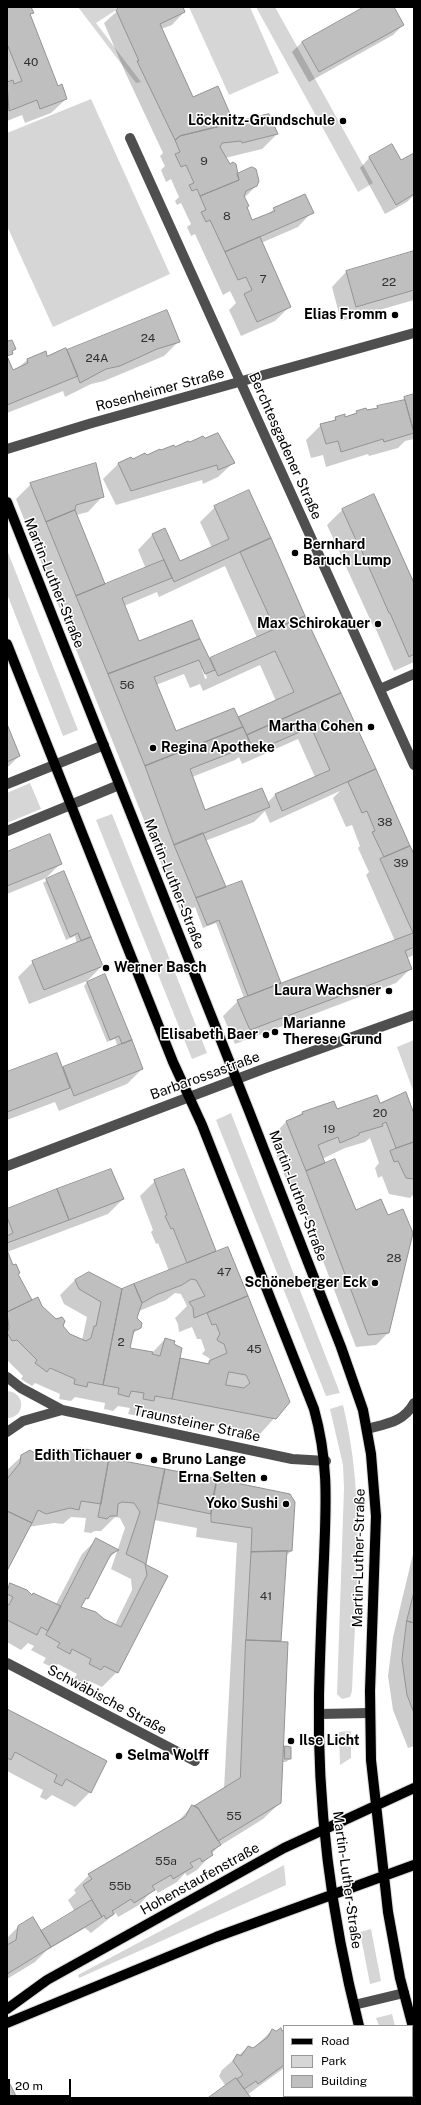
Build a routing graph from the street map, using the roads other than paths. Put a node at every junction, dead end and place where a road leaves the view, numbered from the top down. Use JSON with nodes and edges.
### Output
{"nodes":[{"id":1,"x":130,"y":138,"type":"dead end"},
{"id":2,"x":414,"y":333,"type":"edge"},
{"id":3,"x":241,"y":382,"type":"junction"},
{"id":4,"x":7,"y":449,"type":"edge"},
{"id":5,"x":7,"y":502,"type":"edge"},
{"id":6,"x":7,"y":644,"type":"edge"},
{"id":7,"x":414,"y":674,"type":"edge"},
{"id":8,"x":380,"y":689,"type":"junction"},
{"id":9,"x":104,"y":745,"type":"junction"},
{"id":10,"x":55,"y":765,"type":"junction"},
{"id":11,"x":414,"y":765,"type":"edge"},
{"id":12,"x":7,"y":784,"type":"edge"},
{"id":13,"x":119,"y":785,"type":"junction"},
{"id":14,"x":71,"y":805,"type":"junction"},
{"id":15,"x":7,"y":831,"type":"edge"},
{"id":16,"x":414,"y":1014,"type":"edge"},
{"id":17,"x":236,"y":1079,"type":"junction"},
{"id":18,"x":189,"y":1097,"type":"junction"},
{"id":19,"x":7,"y":1166,"type":"edge"},
{"id":20,"x":7,"y":1377,"type":"edge"},
{"id":21,"x":414,"y":1403,"type":"edge"},
{"id":22,"x":62,"y":1410,"type":"junction"},
{"id":23,"x":367,"y":1429,"type":"junction"},
{"id":24,"x":7,"y":1432,"type":"edge"},
{"id":25,"x":326,"y":1461,"type":"junction"},
{"id":26,"x":7,"y":1663,"type":"edge"},
{"id":27,"x":370,"y":1713,"type":"junction"},
{"id":28,"x":319,"y":1714,"type":"junction"},
{"id":29,"x":195,"y":1761,"type":"dead end"},
{"id":30,"x":414,"y":1788,"type":"edge"},
{"id":31,"x":375,"y":1807,"type":"junction"},
{"id":32,"x":325,"y":1829,"type":"junction"},
{"id":33,"x":414,"y":1865,"type":"edge"},
{"id":34,"x":383,"y":1877,"type":"junction"},
{"id":35,"x":334,"y":1894,"type":"junction"},
{"id":36,"x":404,"y":1993,"type":"junction"},
{"id":37,"x":354,"y":2005,"type":"junction"},
{"id":38,"x":7,"y":2009,"type":"edge"},
{"id":39,"x":7,"y":2022,"type":"edge"},
{"id":40,"x":359,"y":2025,"type":"edge"},
{"id":41,"x":412,"y":2025,"type":"edge"}],
"edges":[{"from":1,"to":3,"type":"street","name":"Berchtesgadener Straße"},
{"from":2,"to":3,"type":"street","name":"Rosenheimer Straße"},
{"from":3,"to":4,"type":"street","name":"Rosenheimer Straße"},
{"from":3,"to":8,"type":"street","name":"Berchtesgadener Straße"},
{"from":5,"to":9,"type":"main road","name":"Martin-Luther-Straße"},
{"from":6,"to":10,"type":"main road","name":"Martin-Luther-Straße"},
{"from":7,"to":8,"type":"street"},
{"from":8,"to":11,"type":"street","name":"Berchtesgadener Straße"},
{"from":9,"to":10,"type":"street"},
{"from":9,"to":13,"type":"main road","name":"Martin-Luther-Straße"},
{"from":10,"to":12,"type":"street"},
{"from":10,"to":14,"type":"main road","name":"Martin-Luther-Straße"},
{"from":13,"to":14,"type":"street"},
{"from":13,"to":17,"type":"main road","name":"Martin-Luther-Straße"},
{"from":14,"to":15,"type":"street"},
{"from":14,"to":18,"type":"main road","name":"Martin-Luther-Straße"},
{"from":16,"to":17,"type":"street","name":"Barbarossastraße"},
{"from":17,"to":18,"type":"street","name":"Barbarossastraße"},
{"from":17,"to":23,"type":"main road","name":"Martin-Luther-Straße"},
{"from":18,"to":19,"type":"street","name":"Barbarossastraße"},
{"from":18,"to":25,"type":"main road","name":"Martin-Luther-Straße"},
{"from":20,"to":22,"type":"street","name":"Traunsteiner Straße"},
{"from":21,"to":23,"type":"street"},
{"from":22,"to":24,"type":"street","name":"Traunsteiner Straße"},
{"from":22,"to":25,"type":"street","name":"Traunsteiner Straße"},
{"from":23,"to":27,"type":"main road","name":"Martin-Luther-Straße"},
{"from":25,"to":28,"type":"main road","name":"Martin-Luther-Straße"},
{"from":26,"to":29,"type":"street","name":"Schwäbische Straße"},
{"from":27,"to":28,"type":"street"},
{"from":27,"to":31,"type":"main road","name":"Martin-Luther-Straße"},
{"from":28,"to":32,"type":"main road","name":"Martin-Luther-Straße"},
{"from":30,"to":31,"type":"main road","name":"Hohenstaufenstraße"},
{"from":31,"to":32,"type":"main road","name":"Hohenstaufenstraße"},
{"from":31,"to":34,"type":"main road","name":"Martin-Luther-Straße"},
{"from":32,"to":35,"type":"main road","name":"Martin-Luther-Straße"},
{"from":32,"to":38,"type":"main road","name":"Hohenstaufenstraße"},
{"from":33,"to":34,"type":"main road"},
{"from":34,"to":35,"type":"main road"},
{"from":34,"to":36,"type":"main road","name":"Martin-Luther-Straße"},
{"from":35,"to":37,"type":"main road","name":"Martin-Luther-Straße"},
{"from":35,"to":39,"type":"main road"},
{"from":36,"to":37,"type":"street"},
{"from":36,"to":41,"type":"main road","name":"Martin-Luther-Straße"},
{"from":37,"to":40,"type":"main road","name":"Martin-Luther-Straße"}]}
